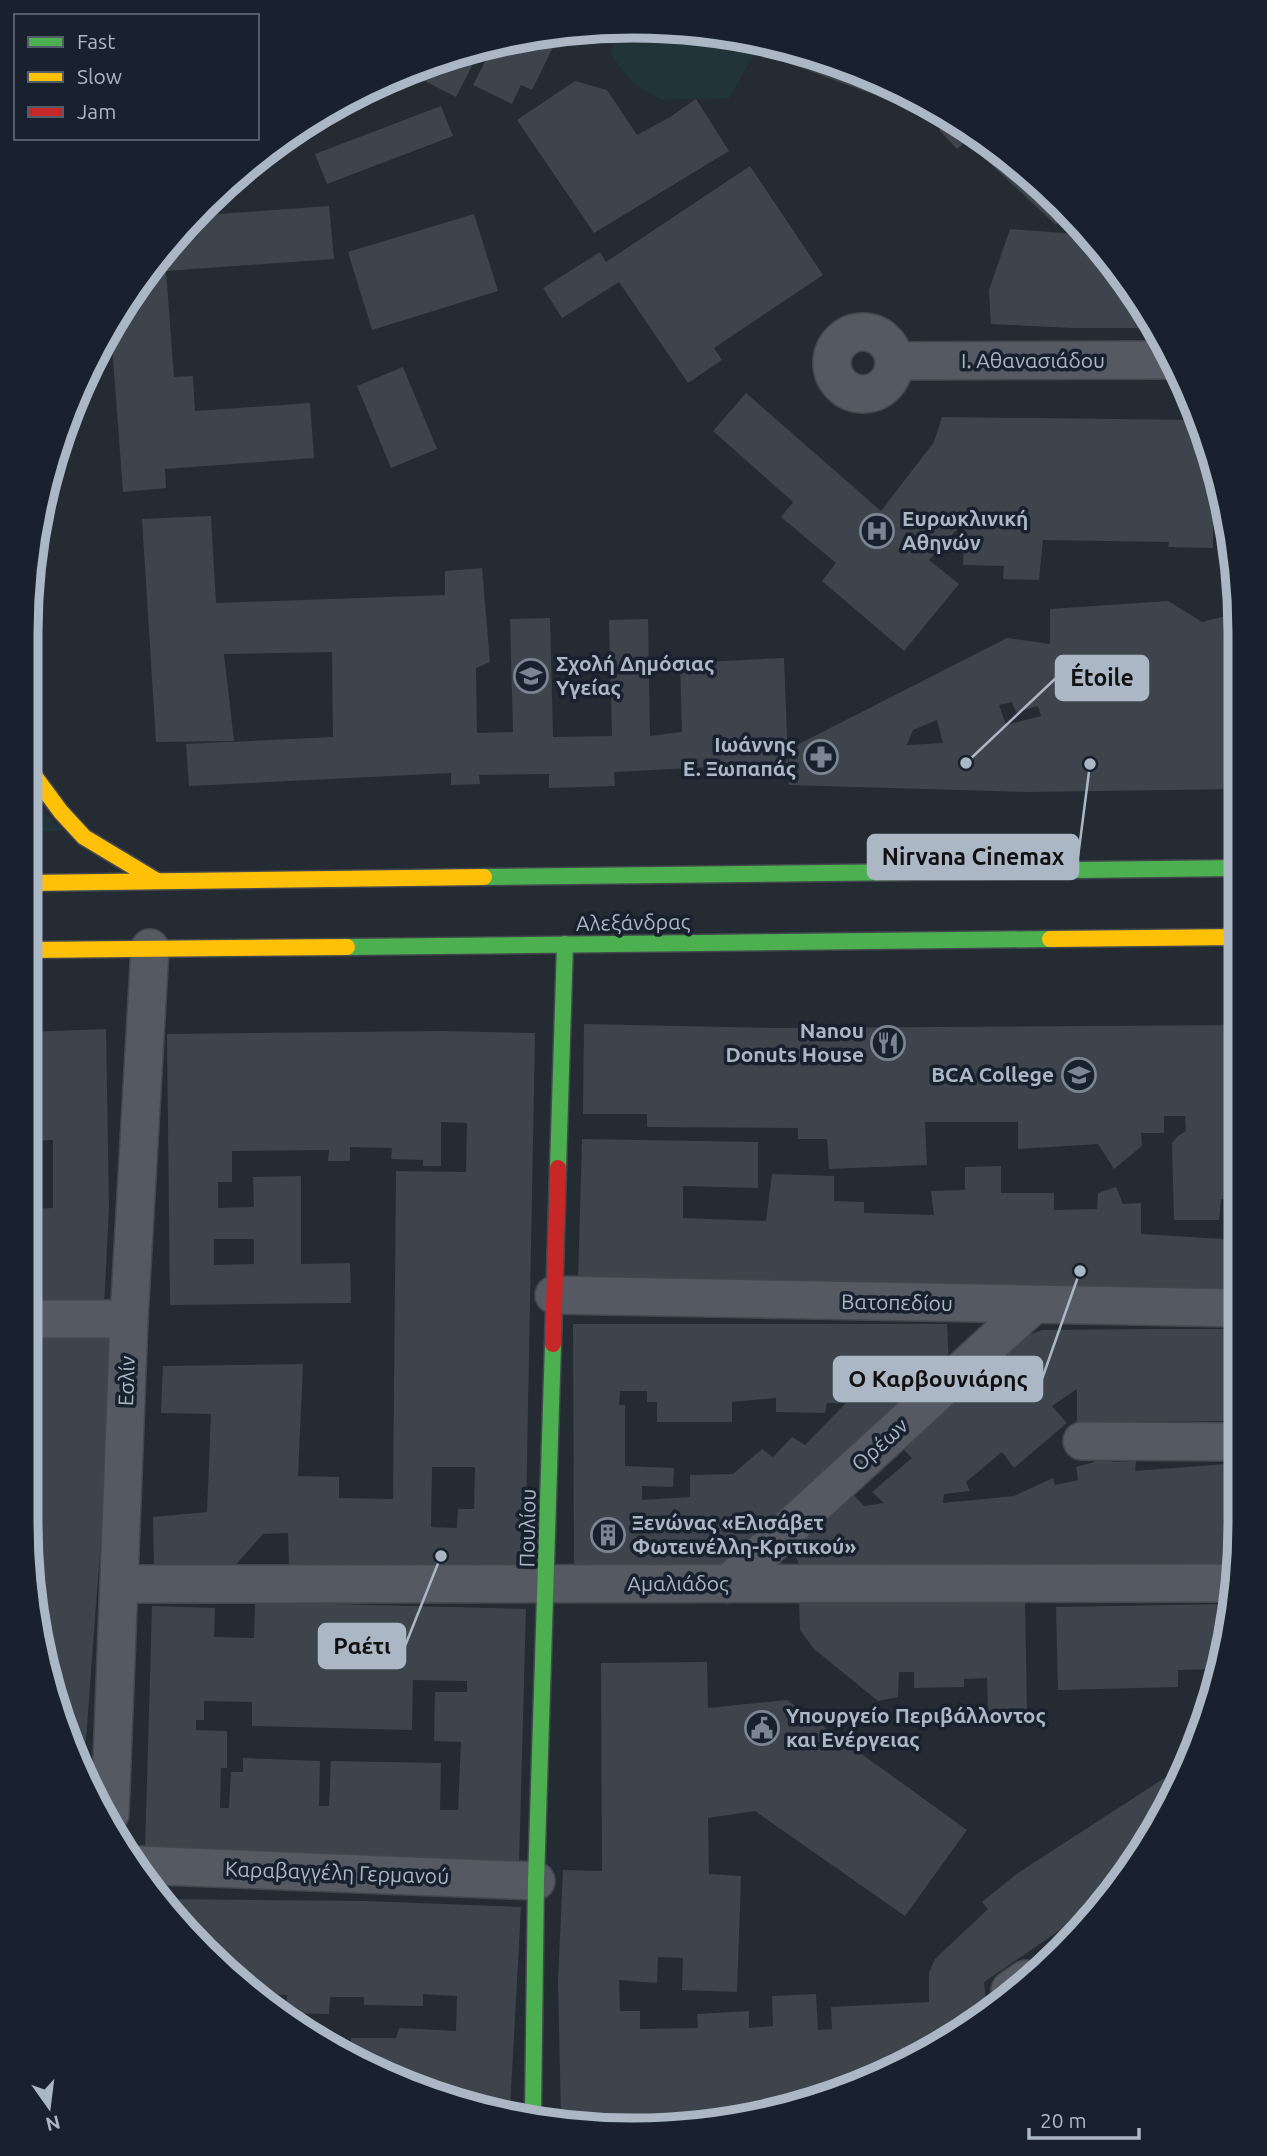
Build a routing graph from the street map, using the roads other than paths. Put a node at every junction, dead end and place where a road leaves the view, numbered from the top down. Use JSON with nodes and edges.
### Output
{"nodes":[{"id":1,"x":1162,"y":360,"type":"edge"},
{"id":2,"x":894,"y":361,"type":"dead end"},
{"id":3,"x":38,"y":781,"type":"edge"},
{"id":4,"x":1228,"y":869,"type":"edge"},
{"id":5,"x":157,"y":881,"type":"junction"},
{"id":6,"x":38,"y":883,"type":"edge"},
{"id":7,"x":1228,"y":937,"type":"edge"},
{"id":8,"x":565,"y":944,"type":"junction"},
{"id":9,"x":150,"y":948,"type":"junction"},
{"id":10,"x":38,"y":950,"type":"edge"},
{"id":11,"x":554,"y":1295,"type":"junction"},
{"id":12,"x":1032,"y":1306,"type":"junction"},
{"id":13,"x":1228,"y":1308,"type":"edge"},
{"id":14,"x":38,"y":1319,"type":"edge"},
{"id":15,"x":129,"y":1319,"type":"junction"},
{"id":16,"x":1082,"y":1441,"type":"dead end"},
{"id":17,"x":1228,"y":1442,"type":"edge"},
{"id":18,"x":1225,"y":1583,"type":"edge"},
{"id":19,"x":120,"y":1584,"type":"junction"},
{"id":20,"x":547,"y":1584,"type":"junction"},
{"id":21,"x":728,"y":1584,"type":"junction"},
{"id":22,"x":110,"y":1806,"type":"edge"},
{"id":23,"x":148,"y":1865,"type":"edge"},
{"id":24,"x":536,"y":1881,"type":"junction"},
{"id":25,"x":533,"y":2108,"type":"edge"}],
"edges":[{"from":1,"to":2,"type":"street","name":"Ι. Αθανασιάδου"},
{"from":3,"to":5,"type":"main road"},
{"from":4,"to":5,"type":"main road"},
{"from":5,"to":6,"type":"main road"},
{"from":7,"to":8,"type":"main road","name":"Αλεξάνδρας"},
{"from":8,"to":9,"type":"main road","name":"Αλεξάνδρας"},
{"from":8,"to":11,"type":"main road","name":"Πουλίου"},
{"from":9,"to":10,"type":"main road","name":"Αλεξάνδρας"},
{"from":9,"to":15,"type":"street","name":"Εσλίν"},
{"from":11,"to":12,"type":"street","name":"Βατοπεδίου"},
{"from":11,"to":20,"type":"main road","name":"Πουλίου"},
{"from":12,"to":13,"type":"street","name":"Βατοπεδίου"},
{"from":12,"to":21,"type":"street","name":"Ορέων"},
{"from":14,"to":15,"type":"street"},
{"from":15,"to":19,"type":"street","name":"Εσλίν"},
{"from":16,"to":17,"type":"street"},
{"from":18,"to":21,"type":"street","name":"Αμαλιάδος"},
{"from":19,"to":20,"type":"street","name":"Αμαλιάδος"},
{"from":19,"to":22,"type":"street","name":"Εσλίν"},
{"from":20,"to":21,"type":"street","name":"Αμαλιάδος"},
{"from":20,"to":24,"type":"main road","name":"Πουλίου"},
{"from":23,"to":24,"type":"street","name":"Καραβαγγέλη Γερμανού"},
{"from":24,"to":25,"type":"main road","name":"Πουλίου"}]}
